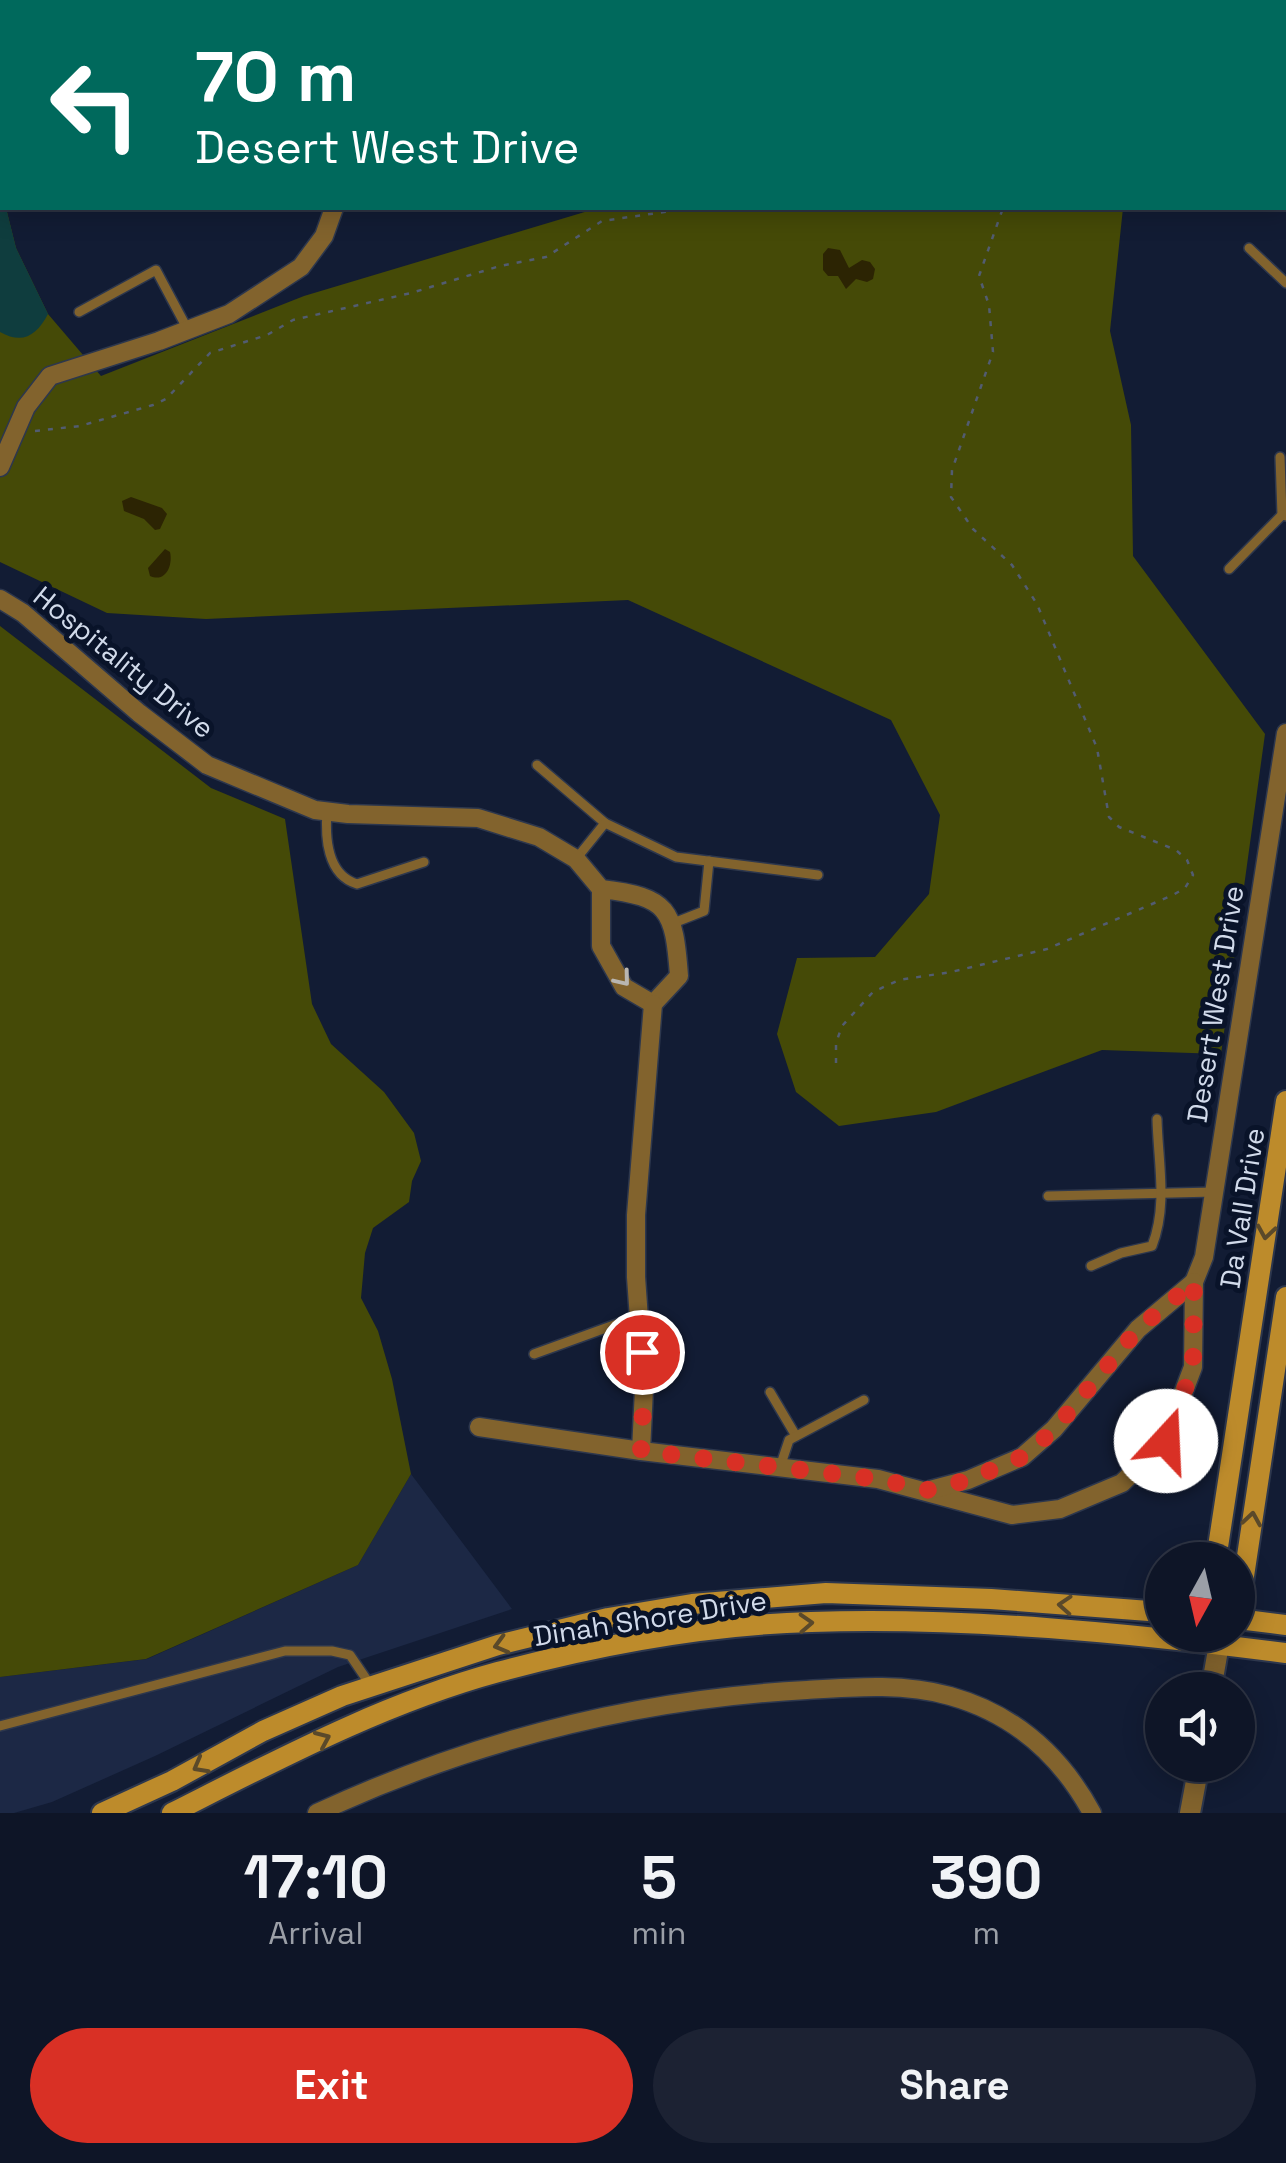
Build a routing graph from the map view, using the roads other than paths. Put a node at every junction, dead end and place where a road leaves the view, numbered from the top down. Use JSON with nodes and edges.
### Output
{"nodes":[{"id":1,"x":333,"y":210,"type":"edge"},
{"id":2,"x":1250,"y":248,"type":"dead end"},
{"id":3,"x":1286,"y":282,"type":"edge"},
{"id":4,"x":78,"y":312,"type":"dead end"},
{"id":5,"x":188,"y":330,"type":"junction"},
{"id":6,"x":1280,"y":457,"type":"dead end"},
{"id":7,"x":0,"y":467,"type":"edge"},
{"id":8,"x":1284,"y":516,"type":"edge"},
{"id":9,"x":1229,"y":569,"type":"dead end"},
{"id":10,"x":0,"y":599,"type":"edge"},
{"id":11,"x":1286,"y":733,"type":"edge"},
{"id":12,"x":537,"y":764,"type":"dead end"},
{"id":13,"x":327,"y":811,"type":"junction"},
{"id":14,"x":606,"y":823,"type":"junction"},
{"id":15,"x":576,"y":859,"type":"junction"},
{"id":16,"x":709,"y":861,"type":"junction"},
{"id":17,"x":424,"y":862,"type":"dead end"},
{"id":18,"x":818,"y":875,"type":"dead end"},
{"id":19,"x":601,"y":889,"type":"junction"},
{"id":20,"x":671,"y":924,"type":"junction"},
{"id":21,"x":653,"y":1004,"type":"junction"},
{"id":22,"x":1286,"y":1101,"type":"edge"},
{"id":23,"x":1157,"y":1119,"type":"dead end"},
{"id":24,"x":1162,"y":1192,"type":"junction"},
{"id":25,"x":1214,"y":1192,"type":"junction"},
{"id":26,"x":1048,"y":1196,"type":"dead end"},
{"id":27,"x":1091,"y":1266,"type":"dead end"},
{"id":28,"x":1194,"y":1282,"type":"junction"},
{"id":29,"x":1286,"y":1297,"type":"edge"},
{"id":30,"x":639,"y":1316,"type":"junction"},
{"id":31,"x":534,"y":1354,"type":"dead end"},
{"id":32,"x":770,"y":1392,"type":"dead end"},
{"id":33,"x":864,"y":1400,"type":"dead end"},
{"id":34,"x":479,"y":1427,"type":"dead end"},
{"id":35,"x":796,"y":1436,"type":"junction"},
{"id":36,"x":641,"y":1451,"type":"junction"},
{"id":37,"x":780,"y":1467,"type":"junction"},
{"id":38,"x":929,"y":1490,"type":"junction"},
{"id":39,"x":1219,"y":1542,"type":"edge"},
{"id":40,"x":1249,"y":1542,"type":"edge"},
{"id":41,"x":1145,"y":1611,"type":"edge"},
{"id":42,"x":1255,"y":1620,"type":"edge"},
{"id":43,"x":1286,"y":1625,"type":"edge"},
{"id":44,"x":1145,"y":1634,"type":"edge"},
{"id":45,"x":1255,"y":1646,"type":"edge"},
{"id":46,"x":1286,"y":1653,"type":"edge"},
{"id":47,"x":371,"y":1686,"type":"junction"},
{"id":48,"x":0,"y":1726,"type":"edge"},
{"id":49,"x":1195,"y":1782,"type":"edge"},
{"id":50,"x":102,"y":1813,"type":"edge"},
{"id":51,"x":172,"y":1813,"type":"edge"},
{"id":52,"x":317,"y":1813,"type":"edge"},
{"id":53,"x":1092,"y":1813,"type":"edge"},
{"id":54,"x":1190,"y":1813,"type":"edge"}],
"edges":[{"from":1,"to":5,"type":"street"},
{"from":2,"to":3,"type":"lane"},
{"from":4,"to":5,"type":"lane"},
{"from":5,"to":7,"type":"street"},
{"from":6,"to":8,"type":"lane"},
{"from":8,"to":9,"type":"lane"},
{"from":10,"to":13,"type":"street","name":"Hospitality Drive"},
{"from":11,"to":25,"type":"street","name":"Desert West Drive"},
{"from":12,"to":14,"type":"lane"},
{"from":13,"to":15,"type":"street","name":"Hospitality Drive"},
{"from":13,"to":17,"type":"lane"},
{"from":14,"to":15,"type":"lane"},
{"from":14,"to":16,"type":"lane"},
{"from":15,"to":19,"type":"street","name":"Hospitality Drive"},
{"from":16,"to":18,"type":"lane"},
{"from":16,"to":20,"type":"lane"},
{"from":19,"to":20,"type":"street"},
{"from":19,"to":21,"type":"street","one_way":true},
{"from":20,"to":21,"type":"street"},
{"from":21,"to":30,"type":"street"},
{"from":22,"to":39,"type":"main road","name":"Da Vall Drive","one_way":true},
{"from":23,"to":24,"type":"lane"},
{"from":24,"to":25,"type":"lane"},
{"from":24,"to":26,"type":"lane"},
{"from":24,"to":27,"type":"lane"},
{"from":25,"to":28,"type":"street","name":"Desert West Drive"},
{"from":28,"to":38,"type":"street","name":"Desert West Drive"},
{"from":28,"to":38,"type":"street","name":"Desert West Drive"},
{"from":40,"to":29,"type":"main road","name":"Da Vall Drive","one_way":true},
{"from":30,"to":31,"type":"lane"},
{"from":30,"to":36,"type":"street"},
{"from":32,"to":35,"type":"lane"},
{"from":33,"to":35,"type":"lane"},
{"from":34,"to":36,"type":"street","name":"Desert West Drive"},
{"from":35,"to":37,"type":"lane"},
{"from":36,"to":37,"type":"street","name":"Desert West Drive"},
{"from":37,"to":38,"type":"street","name":"Desert West Drive"},
{"from":41,"to":47,"type":"main road","name":"Dinah Shore Drive","one_way":true},
{"from":42,"to":43,"type":"main road"},
{"from":51,"to":44,"type":"main road","name":"Dinah Shore Drive","one_way":true},
{"from":45,"to":46,"type":"main road","name":"Dinah Shore Drive"},
{"from":47,"to":48,"type":"lane"},
{"from":47,"to":50,"type":"main road","name":"Dinah Shore Drive","one_way":true},
{"from":49,"to":54,"type":"street"},
{"from":52,"to":53,"type":"street"}]}
